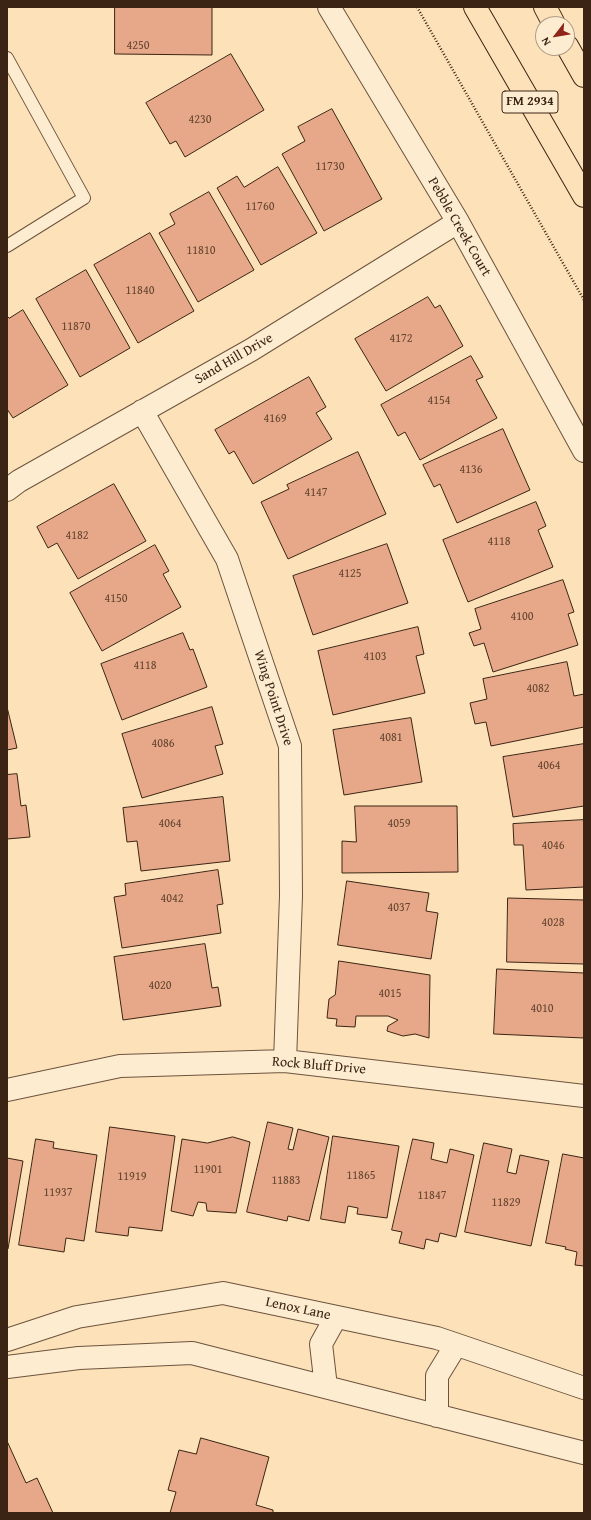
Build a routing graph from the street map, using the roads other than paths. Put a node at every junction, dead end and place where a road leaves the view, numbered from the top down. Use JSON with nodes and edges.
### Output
{"nodes":[{"id":1,"x":329,"y":7,"type":"edge"},
{"id":2,"x":475,"y":7,"type":"edge"},
{"id":3,"x":544,"y":7,"type":"edge"},
{"id":4,"x":549,"y":16,"type":"edge"},
{"id":5,"x":573,"y":56,"type":"edge"},
{"id":6,"x":7,"y":58,"type":"edge"},
{"id":7,"x":584,"y":76,"type":"edge"},
{"id":8,"x":584,"y":196,"type":"edge"},
{"id":9,"x":458,"y":222,"type":"junction"},
{"id":10,"x":7,"y":246,"type":"edge"},
{"id":11,"x":142,"y":411,"type":"junction"},
{"id":12,"x":584,"y":451,"type":"edge"},
{"id":13,"x":7,"y":490,"type":"edge"},
{"id":14,"x":285,"y":1061,"type":"junction"},
{"id":15,"x":7,"y":1090,"type":"edge"},
{"id":16,"x":584,"y":1096,"type":"edge"},
{"id":17,"x":336,"y":1317,"type":"junction"},
{"id":18,"x":7,"y":1340,"type":"edge"},
{"id":19,"x":456,"y":1345,"type":"junction"},
{"id":20,"x":7,"y":1367,"type":"edge"},
{"id":21,"x":326,"y":1387,"type":"junction"},
{"id":22,"x":584,"y":1388,"type":"edge"},
{"id":23,"x":437,"y":1416,"type":"junction"},
{"id":24,"x":584,"y":1453,"type":"edge"}],
"edges":[{"from":1,"to":9,"type":"street","name":"Pebble Creek Court"},
{"from":2,"to":8,"type":"main road","number":"FM 2934"},
{"from":3,"to":4,"type":"main road"},
{"from":5,"to":7,"type":"main road"},
{"from":6,"to":10,"type":"lane"},
{"from":9,"to":11,"type":"street","name":"Sand Hill Drive"},
{"from":9,"to":12,"type":"street","name":"Pebble Creek Court"},
{"from":11,"to":13,"type":"street","name":"Sand Hill Drive"},
{"from":11,"to":14,"type":"street","name":"Wing Point Drive"},
{"from":14,"to":15,"type":"street","name":"Rock Bluff Drive"},
{"from":14,"to":16,"type":"street","name":"Rock Bluff Drive"},
{"from":17,"to":18,"type":"street","name":"Lenox Lane"},
{"from":17,"to":19,"type":"street","name":"Lenox Lane"},
{"from":17,"to":21,"type":"street"},
{"from":19,"to":22,"type":"street","name":"Lenox Lane"},
{"from":19,"to":23,"type":"street"},
{"from":20,"to":21,"type":"street"},
{"from":21,"to":23,"type":"street"},
{"from":23,"to":24,"type":"street"}]}
